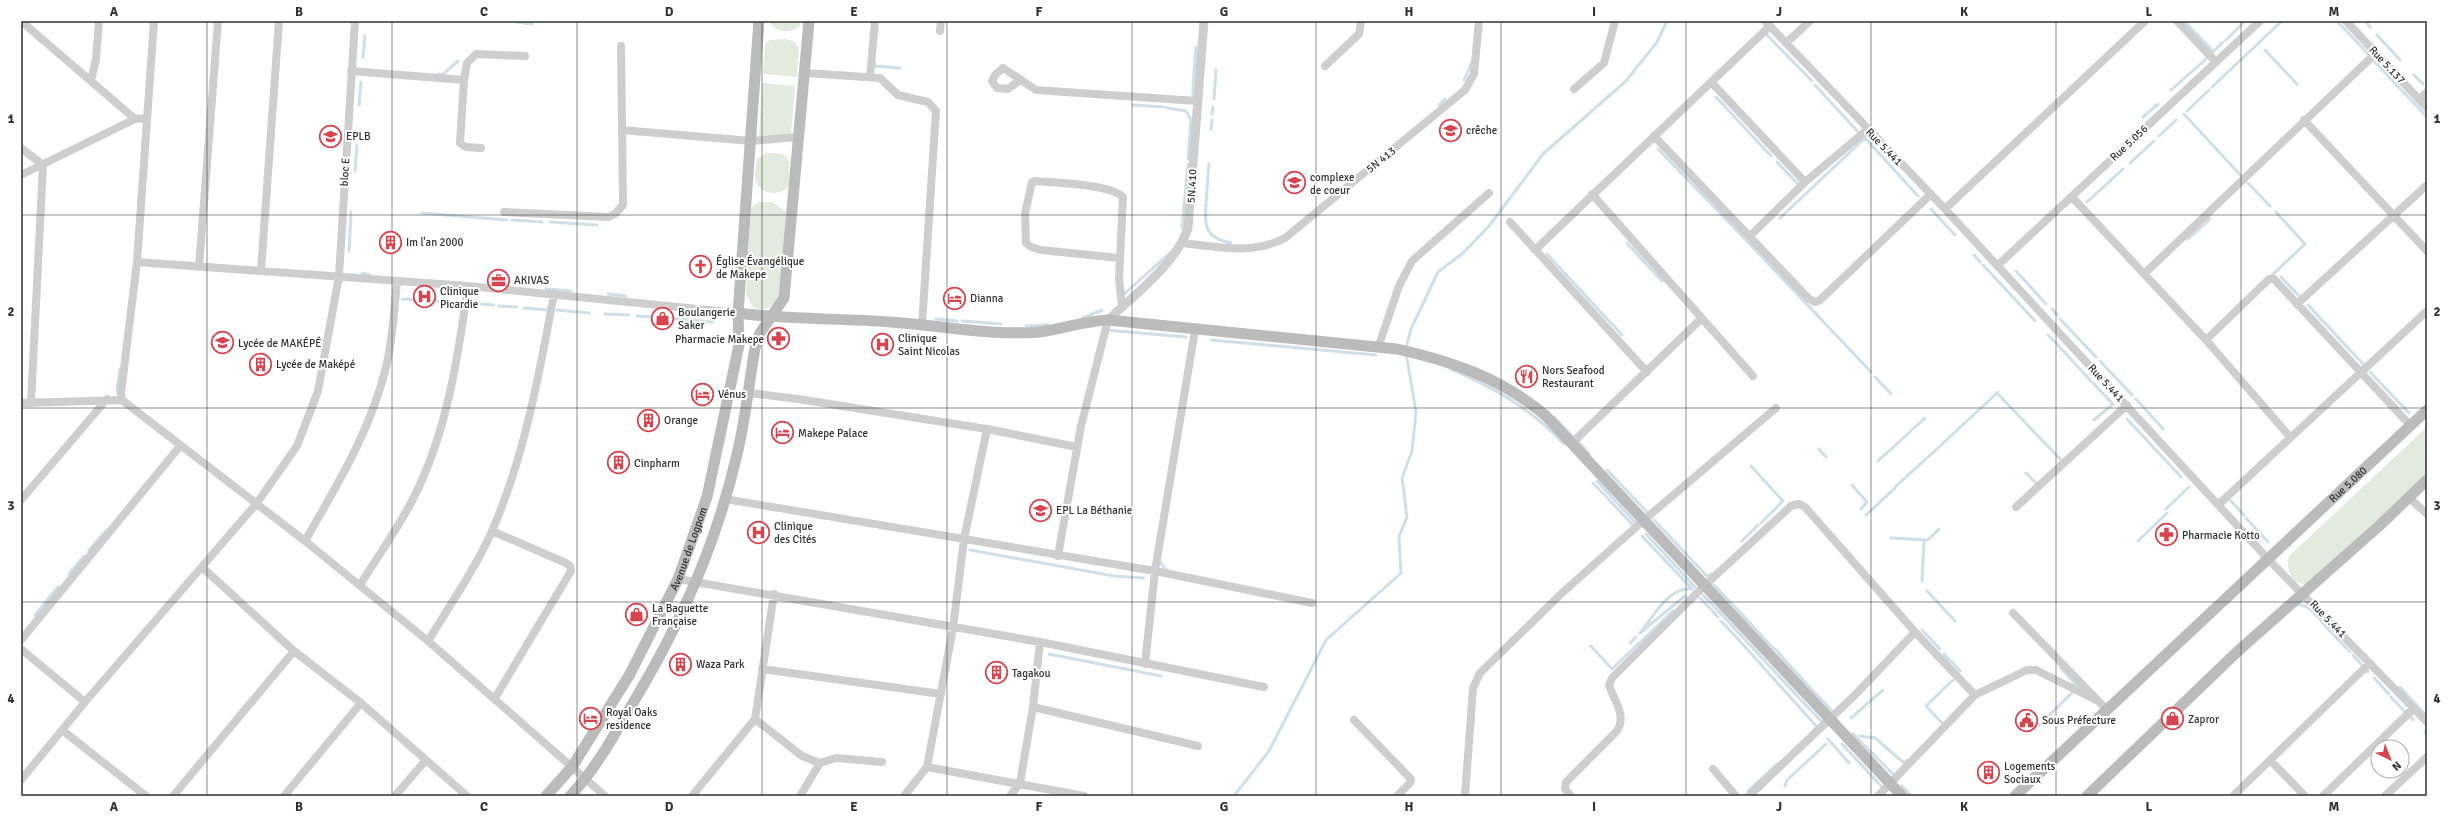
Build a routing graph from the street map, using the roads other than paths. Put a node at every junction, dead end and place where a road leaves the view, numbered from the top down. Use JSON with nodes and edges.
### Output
{"nodes":[{"id":1,"x":21,"y":21,"type":"edge"},
{"id":2,"x":99,"y":21,"type":"edge"},
{"id":3,"x":154,"y":21,"type":"edge"},
{"id":4,"x":218,"y":21,"type":"edge"},
{"id":5,"x":279,"y":21,"type":"edge"},
{"id":6,"x":355,"y":21,"type":"edge"},
{"id":7,"x":759,"y":21,"type":"edge"},
{"id":8,"x":809,"y":21,"type":"edge"},
{"id":9,"x":875,"y":21,"type":"edge"},
{"id":10,"x":941,"y":21,"type":"edge"},
{"id":11,"x":1204,"y":21,"type":"edge"},
{"id":12,"x":1361,"y":21,"type":"edge"},
{"id":13,"x":1479,"y":21,"type":"edge"},
{"id":14,"x":1615,"y":21,"type":"edge"},
{"id":15,"x":1810,"y":21,"type":"edge"},
{"id":16,"x":2146,"y":21,"type":"edge"},
{"id":17,"x":2177,"y":21,"type":"edge"},
{"id":18,"x":2260,"y":21,"type":"edge"},
{"id":19,"x":2346,"y":21,"type":"edge"},
{"id":20,"x":1768,"y":24,"type":"edge"},
{"id":21,"x":940,"y":32,"type":"dead end"},
{"id":22,"x":1786,"y":43,"type":"junction"},
{"id":23,"x":621,"y":46,"type":"dead end"},
{"id":24,"x":2376,"y":53,"type":"junction"},
{"id":25,"x":525,"y":56,"type":"dead end"},
{"id":26,"x":2216,"y":62,"type":"junction"},
{"id":27,"x":1325,"y":66,"type":"dead end"},
{"id":28,"x":351,"y":71,"type":"junction"},
{"id":29,"x":806,"y":73,"type":"junction"},
{"id":30,"x":870,"y":77,"type":"junction"},
{"id":31,"x":464,"y":80,"type":"junction"},
{"id":32,"x":1020,"y":80,"type":"dead end"},
{"id":33,"x":91,"y":81,"type":"junction"},
{"id":34,"x":1712,"y":82,"type":"junction"},
{"id":35,"x":1574,"y":89,"type":"dead end"},
{"id":36,"x":2427,"y":92,"type":"edge"},
{"id":37,"x":2419,"y":100,"type":"junction"},
{"id":38,"x":1197,"y":101,"type":"junction"},
{"id":39,"x":2427,"y":108,"type":"edge"},
{"id":40,"x":147,"y":118,"type":"junction"},
{"id":41,"x":135,"y":119,"type":"junction"},
{"id":42,"x":2304,"y":120,"type":"junction"},
{"id":43,"x":622,"y":130,"type":"junction"},
{"id":44,"x":1867,"y":130,"type":"junction"},
{"id":45,"x":799,"y":136,"type":"junction"},
{"id":46,"x":1654,"y":136,"type":"junction"},
{"id":47,"x":751,"y":142,"type":"junction"},
{"id":48,"x":21,"y":148,"type":"edge"},
{"id":49,"x":481,"y":148,"type":"dead end"},
{"id":50,"x":43,"y":166,"type":"junction"},
{"id":51,"x":21,"y":175,"type":"edge"},
{"id":52,"x":1805,"y":182,"type":"junction"},
{"id":53,"x":2427,"y":185,"type":"edge"},
{"id":54,"x":1489,"y":193,"type":"dead end"},
{"id":55,"x":1592,"y":194,"type":"junction"},
{"id":56,"x":1930,"y":194,"type":"junction"},
{"id":57,"x":2072,"y":197,"type":"junction"},
{"id":58,"x":1945,"y":209,"type":"junction"},
{"id":59,"x":504,"y":212,"type":"dead end"},
{"id":60,"x":2394,"y":216,"type":"junction"},
{"id":61,"x":1510,"y":222,"type":"dead end"},
{"id":62,"x":1750,"y":236,"type":"junction"},
{"id":63,"x":1183,"y":243,"type":"junction"},
{"id":64,"x":1535,"y":250,"type":"junction"},
{"id":65,"x":2427,"y":251,"type":"edge"},
{"id":66,"x":1119,"y":258,"type":"junction"},
{"id":67,"x":137,"y":262,"type":"junction"},
{"id":68,"x":1997,"y":266,"type":"junction"},
{"id":69,"x":199,"y":267,"type":"junction"},
{"id":70,"x":261,"y":270,"type":"junction"},
{"id":71,"x":2144,"y":274,"type":"junction"},
{"id":72,"x":339,"y":276,"type":"junction"},
{"id":73,"x":397,"y":282,"type":"junction"},
{"id":74,"x":468,"y":286,"type":"junction"},
{"id":75,"x":554,"y":294,"type":"junction"},
{"id":76,"x":2297,"y":304,"type":"junction"},
{"id":77,"x":1122,"y":306,"type":"junction"},
{"id":78,"x":2427,"y":311,"type":"edge"},
{"id":79,"x":738,"y":313,"type":"junction"},
{"id":80,"x":771,"y":318,"type":"junction"},
{"id":81,"x":1702,"y":318,"type":"junction"},
{"id":82,"x":1108,"y":320,"type":"junction"},
{"id":83,"x":922,"y":325,"type":"junction"},
{"id":84,"x":1195,"y":330,"type":"junction"},
{"id":85,"x":2206,"y":340,"type":"junction"},
{"id":86,"x":1378,"y":348,"type":"junction"},
{"id":87,"x":1647,"y":372,"type":"junction"},
{"id":88,"x":2361,"y":373,"type":"junction"},
{"id":89,"x":1753,"y":376,"type":"dead end"},
{"id":90,"x":749,"y":393,"type":"junction"},
{"id":91,"x":107,"y":400,"type":"junction"},
{"id":92,"x":122,"y":400,"type":"junction"},
{"id":93,"x":21,"y":403,"type":"edge"},
{"id":94,"x":31,"y":403,"type":"junction"},
{"id":95,"x":2127,"y":405,"type":"junction"},
{"id":96,"x":1776,"y":408,"type":"dead end"},
{"id":97,"x":2427,"y":410,"type":"edge"},
{"id":98,"x":2410,"y":426,"type":"junction"},
{"id":99,"x":987,"y":428,"type":"junction"},
{"id":100,"x":2290,"y":437,"type":"junction"},
{"id":101,"x":1572,"y":443,"type":"junction"},
{"id":102,"x":180,"y":446,"type":"junction"},
{"id":103,"x":1077,"y":447,"type":"junction"},
{"id":104,"x":2427,"y":480,"type":"edge"},
{"id":105,"x":2408,"y":497,"type":"junction"},
{"id":106,"x":21,"y":500,"type":"edge"},
{"id":107,"x":725,"y":500,"type":"junction"},
{"id":108,"x":257,"y":503,"type":"junction"},
{"id":109,"x":2219,"y":504,"type":"junction"},
{"id":110,"x":2016,"y":507,"type":"dead end"},
{"id":111,"x":2427,"y":514,"type":"edge"},
{"id":112,"x":1644,"y":520,"type":"junction"},
{"id":113,"x":492,"y":531,"type":"junction"},
{"id":114,"x":964,"y":539,"type":"junction"},
{"id":115,"x":306,"y":541,"type":"junction"},
{"id":116,"x":1058,"y":556,"type":"junction"},
{"id":117,"x":2268,"y":559,"type":"junction"},
{"id":118,"x":203,"y":568,"type":"junction"},
{"id":119,"x":1155,"y":571,"type":"junction"},
{"id":120,"x":678,"y":579,"type":"junction"},
{"id":121,"x":697,"y":583,"type":"junction"},
{"id":122,"x":360,"y":585,"type":"junction"},
{"id":123,"x":1704,"y":586,"type":"junction"},
{"id":124,"x":2303,"y":593,"type":"junction"},
{"id":125,"x":774,"y":594,"type":"junction"},
{"id":126,"x":1312,"y":603,"type":"dead end"},
{"id":127,"x":2013,"y":613,"type":"dead end"},
{"id":128,"x":953,"y":628,"type":"junction"},
{"id":129,"x":1915,"y":632,"type":"junction"},
{"id":130,"x":21,"y":640,"type":"edge"},
{"id":131,"x":428,"y":641,"type":"junction"},
{"id":132,"x":1040,"y":642,"type":"junction"},
{"id":133,"x":21,"y":649,"type":"edge"},
{"id":134,"x":294,"y":651,"type":"junction"},
{"id":135,"x":2370,"y":663,"type":"junction"},
{"id":136,"x":1144,"y":664,"type":"junction"},
{"id":137,"x":762,"y":669,"type":"junction"},
{"id":138,"x":1264,"y":687,"type":"dead end"},
{"id":139,"x":941,"y":694,"type":"junction"},
{"id":140,"x":1975,"y":695,"type":"junction"},
{"id":141,"x":495,"y":698,"type":"junction"},
{"id":142,"x":2098,"y":701,"type":"junction"},
{"id":143,"x":85,"y":702,"type":"junction"},
{"id":144,"x":361,"y":703,"type":"junction"},
{"id":145,"x":1033,"y":708,"type":"junction"},
{"id":146,"x":2414,"y":708,"type":"junction"},
{"id":147,"x":2107,"y":710,"type":"junction"},
{"id":148,"x":755,"y":719,"type":"junction"},
{"id":149,"x":1354,"y":720,"type":"dead end"},
{"id":150,"x":1830,"y":720,"type":"junction"},
{"id":151,"x":2427,"y":722,"type":"edge"},
{"id":152,"x":62,"y":730,"type":"junction"},
{"id":153,"x":1198,"y":746,"type":"dead end"},
{"id":154,"x":2427,"y":757,"type":"edge"},
{"id":155,"x":426,"y":760,"type":"junction"},
{"id":156,"x":2270,"y":760,"type":"junction"},
{"id":157,"x":882,"y":762,"type":"dead end"},
{"id":158,"x":820,"y":763,"type":"junction"},
{"id":159,"x":572,"y":767,"type":"junction"},
{"id":160,"x":927,"y":767,"type":"junction"},
{"id":161,"x":1713,"y":769,"type":"dead end"},
{"id":162,"x":21,"y":780,"type":"edge"},
{"id":163,"x":586,"y":780,"type":"junction"},
{"id":164,"x":1020,"y":783,"type":"junction"},
{"id":165,"x":1890,"y":783,"type":"junction"},
{"id":166,"x":146,"y":796,"type":"edge"},
{"id":167,"x":173,"y":796,"type":"edge"},
{"id":168,"x":284,"y":796,"type":"edge"},
{"id":169,"x":395,"y":796,"type":"edge"},
{"id":170,"x":467,"y":796,"type":"edge"},
{"id":171,"x":546,"y":796,"type":"edge"},
{"id":172,"x":570,"y":796,"type":"edge"},
{"id":173,"x":605,"y":796,"type":"edge"},
{"id":174,"x":692,"y":796,"type":"edge"},
{"id":175,"x":800,"y":796,"type":"edge"},
{"id":176,"x":904,"y":796,"type":"edge"},
{"id":177,"x":1010,"y":796,"type":"edge"},
{"id":178,"x":1084,"y":796,"type":"edge"},
{"id":179,"x":1397,"y":796,"type":"edge"},
{"id":180,"x":1465,"y":796,"type":"edge"},
{"id":181,"x":1571,"y":796,"type":"edge"},
{"id":182,"x":1736,"y":796,"type":"edge"},
{"id":183,"x":1750,"y":796,"type":"edge"},
{"id":184,"x":1878,"y":796,"type":"edge"},
{"id":185,"x":1902,"y":796,"type":"edge"},
{"id":186,"x":2015,"y":796,"type":"edge"},
{"id":187,"x":2087,"y":796,"type":"edge"},
{"id":188,"x":2233,"y":796,"type":"edge"},
{"id":189,"x":2305,"y":796,"type":"edge"},
{"id":190,"x":2323,"y":796,"type":"edge"},
{"id":191,"x":2385,"y":796,"type":"edge"}],
"edges":[{"from":1,"to":33,"type":"street"},
{"from":2,"to":33,"type":"street"},
{"from":3,"to":40,"type":"street"},
{"from":4,"to":69,"type":"street"},
{"from":5,"to":70,"type":"street"},
{"from":6,"to":28,"type":"street","name":"bloc E"},
{"from":7,"to":47,"type":"main road","name":"Avenue de Logpom"},
{"from":8,"to":29,"type":"main road","name":"Avenue de Logpom"},
{"from":9,"to":30,"type":"street"},
{"from":10,"to":21,"type":"street"},
{"from":11,"to":38,"type":"street","name":"5N.410"},
{"from":12,"to":27,"type":"street"},
{"from":13,"to":63,"type":"street","name":"5N 413"},
{"from":14,"to":35,"type":"street"},
{"from":15,"to":22,"type":"street"},
{"from":16,"to":58,"type":"street"},
{"from":17,"to":26,"type":"street"},
{"from":18,"to":26,"type":"street","name":"Rue 5.056"},
{"from":19,"to":24,"type":"street","name":"Rue 5.137"},
{"from":20,"to":22,"type":"street","name":"Rue 5.441"},
{"from":20,"to":34,"type":"street"},
{"from":22,"to":44,"type":"street","name":"Rue 5.441"},
{"from":23,"to":43,"type":"street"},
{"from":24,"to":37,"type":"street","name":"Rue 5.137"},
{"from":24,"to":42,"type":"street"},
{"from":25,"to":31,"type":"street"},
{"from":26,"to":57,"type":"street","name":"Rue 5.056"},
{"from":28,"to":31,"type":"street"},
{"from":28,"to":72,"type":"street","name":"bloc E"},
{"from":29,"to":30,"type":"street"},
{"from":29,"to":45,"type":"main road","name":"Avenue de Logpom"},
{"from":30,"to":83,"type":"street"},
{"from":31,"to":49,"type":"street"},
{"from":32,"to":38,"type":"street"},
{"from":33,"to":41,"type":"street"},
{"from":34,"to":46,"type":"street"},
{"from":34,"to":52,"type":"street"},
{"from":36,"to":37,"type":"street"},
{"from":37,"to":39,"type":"street","name":"Rue 5.137"},
{"from":38,"to":63,"type":"street","name":"5N.410"},
{"from":40,"to":41,"type":"street"},
{"from":40,"to":67,"type":"street"},
{"from":41,"to":50,"type":"street"},
{"from":42,"to":60,"type":"street"},
{"from":42,"to":71,"type":"street"},
{"from":43,"to":47,"type":"street"},
{"from":43,"to":59,"type":"street"},
{"from":44,"to":52,"type":"street"},
{"from":44,"to":56,"type":"street","name":"Rue 5.441"},
{"from":45,"to":47,"type":"street"},
{"from":45,"to":80,"type":"main road","name":"Avenue de Logpom"},
{"from":46,"to":55,"type":"street"},
{"from":46,"to":62,"type":"street"},
{"from":47,"to":79,"type":"main road","name":"Avenue de Logpom"},
{"from":48,"to":50,"type":"street"},
{"from":50,"to":51,"type":"street"},
{"from":50,"to":94,"type":"street"},
{"from":52,"to":62,"type":"street"},
{"from":53,"to":60,"type":"street"},
{"from":54,"to":86,"type":"street"},
{"from":55,"to":64,"type":"street"},
{"from":55,"to":81,"type":"street"},
{"from":56,"to":58,"type":"street","name":"Rue 5.441"},
{"from":56,"to":62,"type":"street"},
{"from":57,"to":68,"type":"street","name":"Rue 5.056"},
{"from":57,"to":71,"type":"street"},
{"from":58,"to":68,"type":"street","name":"Rue 5.441"},
{"from":60,"to":65,"type":"street"},
{"from":60,"to":76,"type":"street"},
{"from":61,"to":64,"type":"street"},
{"from":63,"to":77,"type":"street","name":"5N.410"},
{"from":64,"to":87,"type":"street"},
{"from":66,"to":66,"type":"street"},
{"from":66,"to":77,"type":"street"},
{"from":67,"to":69,"type":"street"},
{"from":67,"to":92,"type":"street"},
{"from":68,"to":95,"type":"street","name":"Rue 5.441"},
{"from":69,"to":70,"type":"street"},
{"from":70,"to":72,"type":"street"},
{"from":71,"to":85,"type":"street"},
{"from":72,"to":73,"type":"street"},
{"from":72,"to":108,"type":"street","name":"bloc E"},
{"from":73,"to":74,"type":"street"},
{"from":73,"to":115,"type":"street"},
{"from":74,"to":75,"type":"street"},
{"from":74,"to":122,"type":"street"},
{"from":75,"to":79,"type":"street"},
{"from":75,"to":113,"type":"street"},
{"from":76,"to":85,"type":"street"},
{"from":76,"to":88,"type":"street"},
{"from":77,"to":82,"type":"street","name":"5N.410"},
{"from":78,"to":88,"type":"street"},
{"from":79,"to":80,"type":"main road"},
{"from":79,"to":120,"type":"main road","name":"Avenue de Logpom"},
{"from":80,"to":83,"type":"main road"},
{"from":80,"to":90,"type":"main road","name":"Avenue de Logpom"},
{"from":81,"to":87,"type":"street"},
{"from":81,"to":89,"type":"street"},
{"from":82,"to":83,"type":"main road"},
{"from":82,"to":84,"type":"main road"},
{"from":82,"to":103,"type":"street"},
{"from":84,"to":86,"type":"main road"},
{"from":84,"to":119,"type":"street"},
{"from":85,"to":100,"type":"street"},
{"from":86,"to":101,"type":"main road"},
{"from":87,"to":101,"type":"street"},
{"from":88,"to":98,"type":"street"},
{"from":88,"to":100,"type":"street"},
{"from":90,"to":99,"type":"street"},
{"from":90,"to":107,"type":"main road","name":"Avenue de Logpom"},
{"from":91,"to":92,"type":"street"},
{"from":91,"to":94,"type":"street"},
{"from":91,"to":106,"type":"street"},
{"from":92,"to":102,"type":"street"},
{"from":93,"to":94,"type":"street"},
{"from":95,"to":109,"type":"street","name":"Rue 5.441"},
{"from":95,"to":110,"type":"street"},
{"from":96,"to":112,"type":"street"},
{"from":97,"to":98,"type":"main road","name":"Rue 5.080"},
{"from":98,"to":117,"type":"main road","name":"Rue 5.080"},
{"from":99,"to":103,"type":"street"},
{"from":99,"to":114,"type":"street"},
{"from":100,"to":109,"type":"street"},
{"from":101,"to":112,"type":"main road"},
{"from":102,"to":108,"type":"street"},
{"from":102,"to":130,"type":"street"},
{"from":103,"to":116,"type":"street"},
{"from":104,"to":105,"type":"main road"},
{"from":105,"to":111,"type":"street"},
{"from":105,"to":124,"type":"main road"},
{"from":107,"to":114,"type":"street"},
{"from":107,"to":121,"type":"main road","name":"Avenue de Logpom"},
{"from":108,"to":115,"type":"street"},
{"from":108,"to":118,"type":"street","name":"bloc E"},
{"from":109,"to":117,"type":"street","name":"Rue 5.441"},
{"from":112,"to":123,"type":"main road"},
{"from":112,"to":180,"type":"street"},
{"from":113,"to":131,"type":"street"},
{"from":113,"to":141,"type":"street"},
{"from":114,"to":116,"type":"street"},
{"from":114,"to":128,"type":"street"},
{"from":115,"to":122,"type":"street"},
{"from":116,"to":119,"type":"street"},
{"from":117,"to":124,"type":"street","name":"Rue 5.441"},
{"from":117,"to":147,"type":"main road","name":"Rue 5.080"},
{"from":118,"to":134,"type":"street"},
{"from":118,"to":143,"type":"street","name":"bloc E"},
{"from":119,"to":126,"type":"street"},
{"from":119,"to":136,"type":"street"},
{"from":120,"to":121,"type":"street"},
{"from":120,"to":159,"type":"main road","name":"Avenue de Logpom"},
{"from":121,"to":125,"type":"street"},
{"from":121,"to":163,"type":"main road","name":"Avenue de Logpom"},
{"from":122,"to":131,"type":"street"},
{"from":123,"to":129,"type":"street"},
{"from":123,"to":150,"type":"main road"},
{"from":123,"to":181,"type":"street"},
{"from":124,"to":135,"type":"street","name":"Rue 5.441"},
{"from":124,"to":187,"type":"main road"},
{"from":125,"to":128,"type":"street"},
{"from":125,"to":137,"type":"street"},
{"from":127,"to":142,"type":"street"},
{"from":128,"to":132,"type":"street"},
{"from":128,"to":139,"type":"street"},
{"from":129,"to":140,"type":"street"},
{"from":129,"to":150,"type":"street"},
{"from":131,"to":141,"type":"street"},
{"from":132,"to":136,"type":"street"},
{"from":132,"to":145,"type":"street"},
{"from":133,"to":143,"type":"street"},
{"from":134,"to":144,"type":"street"},
{"from":134,"to":167,"type":"street"},
{"from":135,"to":146,"type":"street","name":"Rue 5.441"},
{"from":135,"to":156,"type":"street"},
{"from":136,"to":138,"type":"street"},
{"from":137,"to":139,"type":"street"},
{"from":137,"to":148,"type":"street"},
{"from":139,"to":160,"type":"street"},
{"from":140,"to":142,"type":"street"},
{"from":140,"to":165,"type":"street"},
{"from":141,"to":159,"type":"street"},
{"from":142,"to":147,"type":"street"},
{"from":143,"to":152,"type":"street","name":"bloc E"},
{"from":144,"to":155,"type":"street"},
{"from":144,"to":168,"type":"street"},
{"from":145,"to":153,"type":"street"},
{"from":145,"to":164,"type":"street"},
{"from":146,"to":151,"type":"street","name":"Rue 5.441"},
{"from":146,"to":190,"type":"street"},
{"from":147,"to":186,"type":"main road","name":"Rue 5.080"},
{"from":148,"to":158,"type":"street"},
{"from":148,"to":174,"type":"street"},
{"from":149,"to":179,"type":"street"},
{"from":150,"to":165,"type":"main road"},
{"from":150,"to":183,"type":"street"},
{"from":152,"to":162,"type":"street","name":"bloc E"},
{"from":152,"to":166,"type":"street"},
{"from":154,"to":191,"type":"street"},
{"from":155,"to":169,"type":"street"},
{"from":155,"to":170,"type":"street"},
{"from":156,"to":188,"type":"street"},
{"from":156,"to":189,"type":"street"},
{"from":157,"to":158,"type":"street"},
{"from":158,"to":175,"type":"street"},
{"from":159,"to":163,"type":"street"},
{"from":159,"to":171,"type":"main road","name":"Avenue de Logpom"},
{"from":160,"to":164,"type":"street"},
{"from":160,"to":176,"type":"street"},
{"from":161,"to":182,"type":"street"},
{"from":163,"to":172,"type":"main road","name":"Avenue de Logpom"},
{"from":163,"to":173,"type":"street"},
{"from":164,"to":177,"type":"street"},
{"from":164,"to":178,"type":"street"},
{"from":165,"to":184,"type":"street"},
{"from":165,"to":185,"type":"main road"}]}
